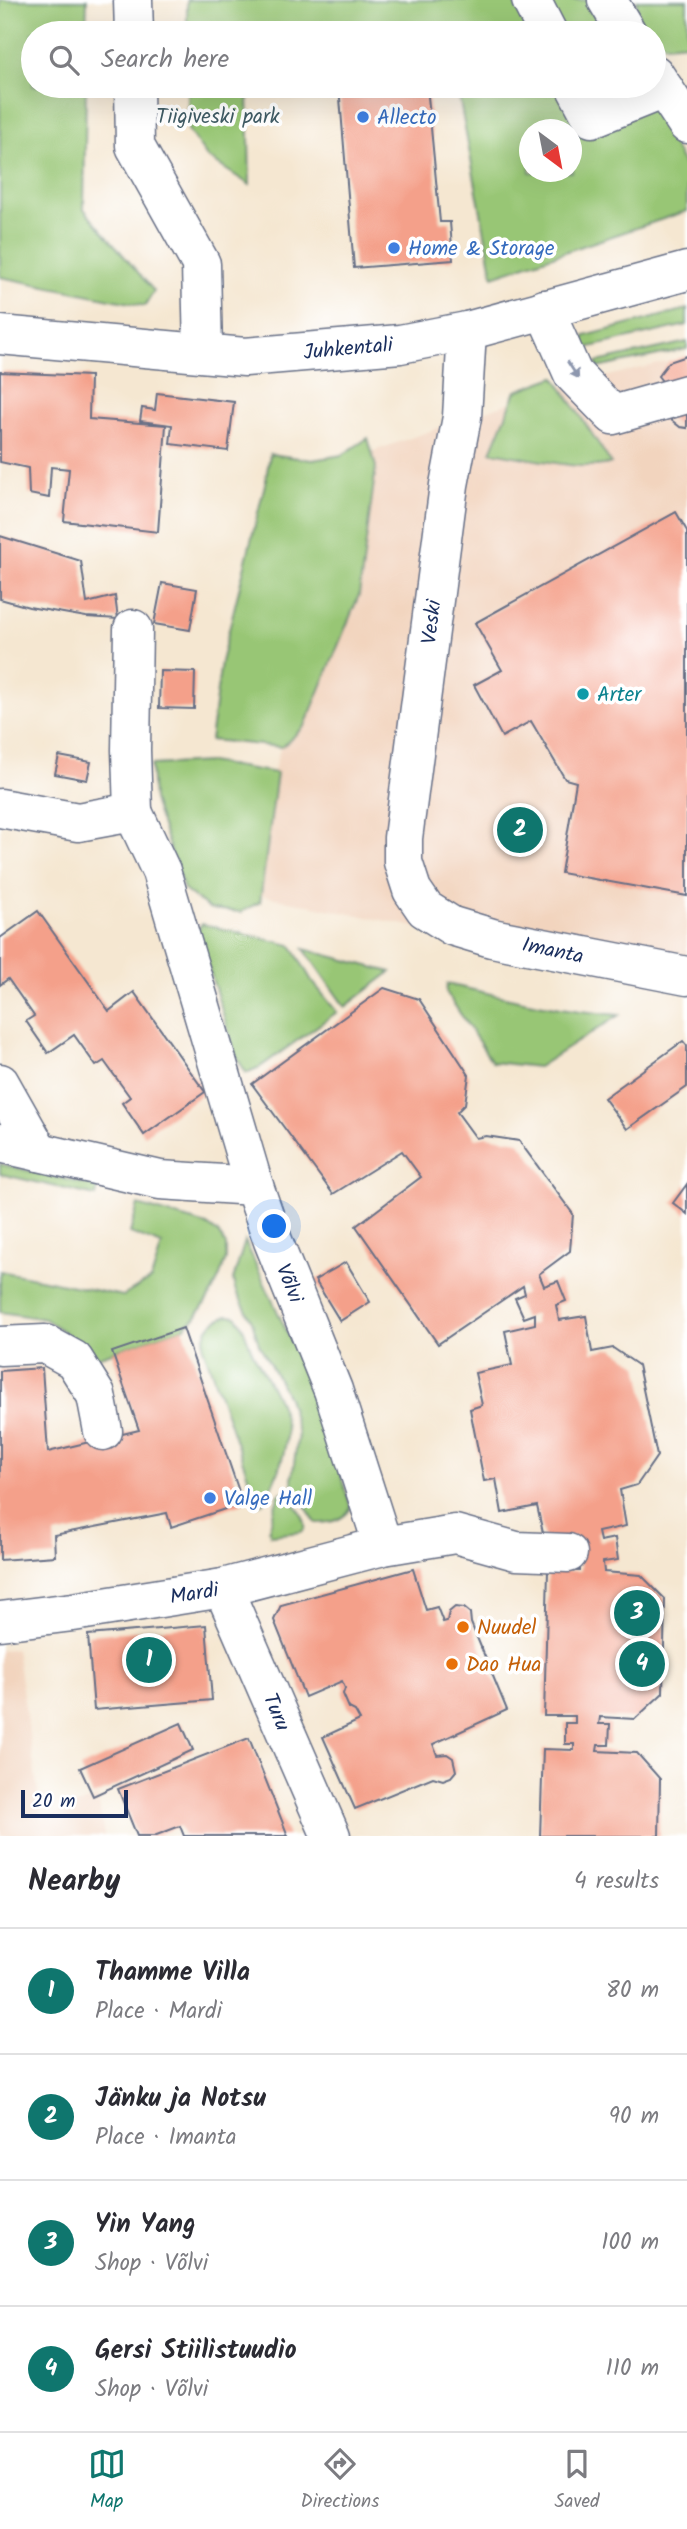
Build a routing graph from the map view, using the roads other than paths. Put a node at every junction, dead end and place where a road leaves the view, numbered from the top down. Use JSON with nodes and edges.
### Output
{"nodes":[{"id":1,"x":133,"y":0,"type":"edge"},
{"id":2,"x":531,"y":0,"type":"edge"},
{"id":3,"x":607,"y":0,"type":"edge"},
{"id":4,"x":134,"y":21,"type":"edge"},
{"id":5,"x":542,"y":21,"type":"edge"},
{"id":6,"x":620,"y":21,"type":"edge"},
{"id":7,"x":666,"y":92,"type":"edge"},
{"id":8,"x":134,"y":98,"type":"edge"},
{"id":9,"x":581,"y":98,"type":"edge"},
{"id":10,"x":628,"y":98,"type":"edge"},
{"id":11,"x":687,"y":124,"type":"edge"},
{"id":12,"x":687,"y":271,"type":"edge"},
{"id":13,"x":544,"y":309,"type":"junction"},
{"id":14,"x":467,"y":331,"type":"junction"},
{"id":15,"x":0,"y":335,"type":"edge"},
{"id":16,"x":203,"y":353,"type":"junction"},
{"id":17,"x":687,"y":394,"type":"edge"},
{"id":18,"x":133,"y":629,"type":"dead end"},
{"id":19,"x":0,"y":808,"type":"edge"},
{"id":20,"x":133,"y":812,"type":"junction"},
{"id":21,"x":425,"y":909,"type":"joint"},
{"id":22,"x":687,"y":976,"type":"edge"},
{"id":23,"x":0,"y":1083,"type":"edge"},
{"id":24,"x":0,"y":1143,"type":"edge"},
{"id":25,"x":39,"y":1152,"type":"junction"},
{"id":26,"x":254,"y":1186,"type":"junction"},
{"id":27,"x":0,"y":1346,"type":"edge"},
{"id":28,"x":103,"y":1431,"type":"dead end"},
{"id":29,"x":383,"y":1546,"type":"junction"},
{"id":30,"x":568,"y":1553,"type":"dead end"},
{"id":31,"x":223,"y":1588,"type":"junction"},
{"id":32,"x":0,"y":1620,"type":"edge"},
{"id":33,"x":331,"y":1836,"type":"edge"}],
"edges":[{"from":1,"to":4,"type":"street"},
{"from":2,"to":5,"type":"street"},
{"from":3,"to":6,"type":"street"},
{"from":7,"to":11,"type":"street"},
{"from":8,"to":16,"type":"street"},
{"from":9,"to":10,"type":"street"},
{"from":12,"to":13,"type":"street","name":"Juhkentali"},
{"from":13,"to":14,"type":"street","name":"Juhkentali"},
{"from":13,"to":17,"type":"street","one_way":true},
{"from":14,"to":16,"type":"street","name":"Juhkentali"},
{"from":14,"to":21,"type":"street","name":"Veski"},
{"from":15,"to":16,"type":"street","name":"Juhkentali"},
{"from":18,"to":20,"type":"street"},
{"from":19,"to":20,"type":"street"},
{"from":20,"to":26,"type":"street","name":"Võlvi"},
{"from":21,"to":22,"type":"street","name":"Imanta"},
{"from":23,"to":25,"type":"street"},
{"from":24,"to":25,"type":"street"},
{"from":25,"to":26,"type":"street"},
{"from":26,"to":29,"type":"street","name":"Võlvi"},
{"from":27,"to":28,"type":"street"},
{"from":29,"to":30,"type":"street","name":"Mardi"},
{"from":29,"to":31,"type":"street","name":"Mardi"},
{"from":31,"to":32,"type":"street","name":"Mardi"},
{"from":31,"to":33,"type":"street","name":"Turu"}]}
